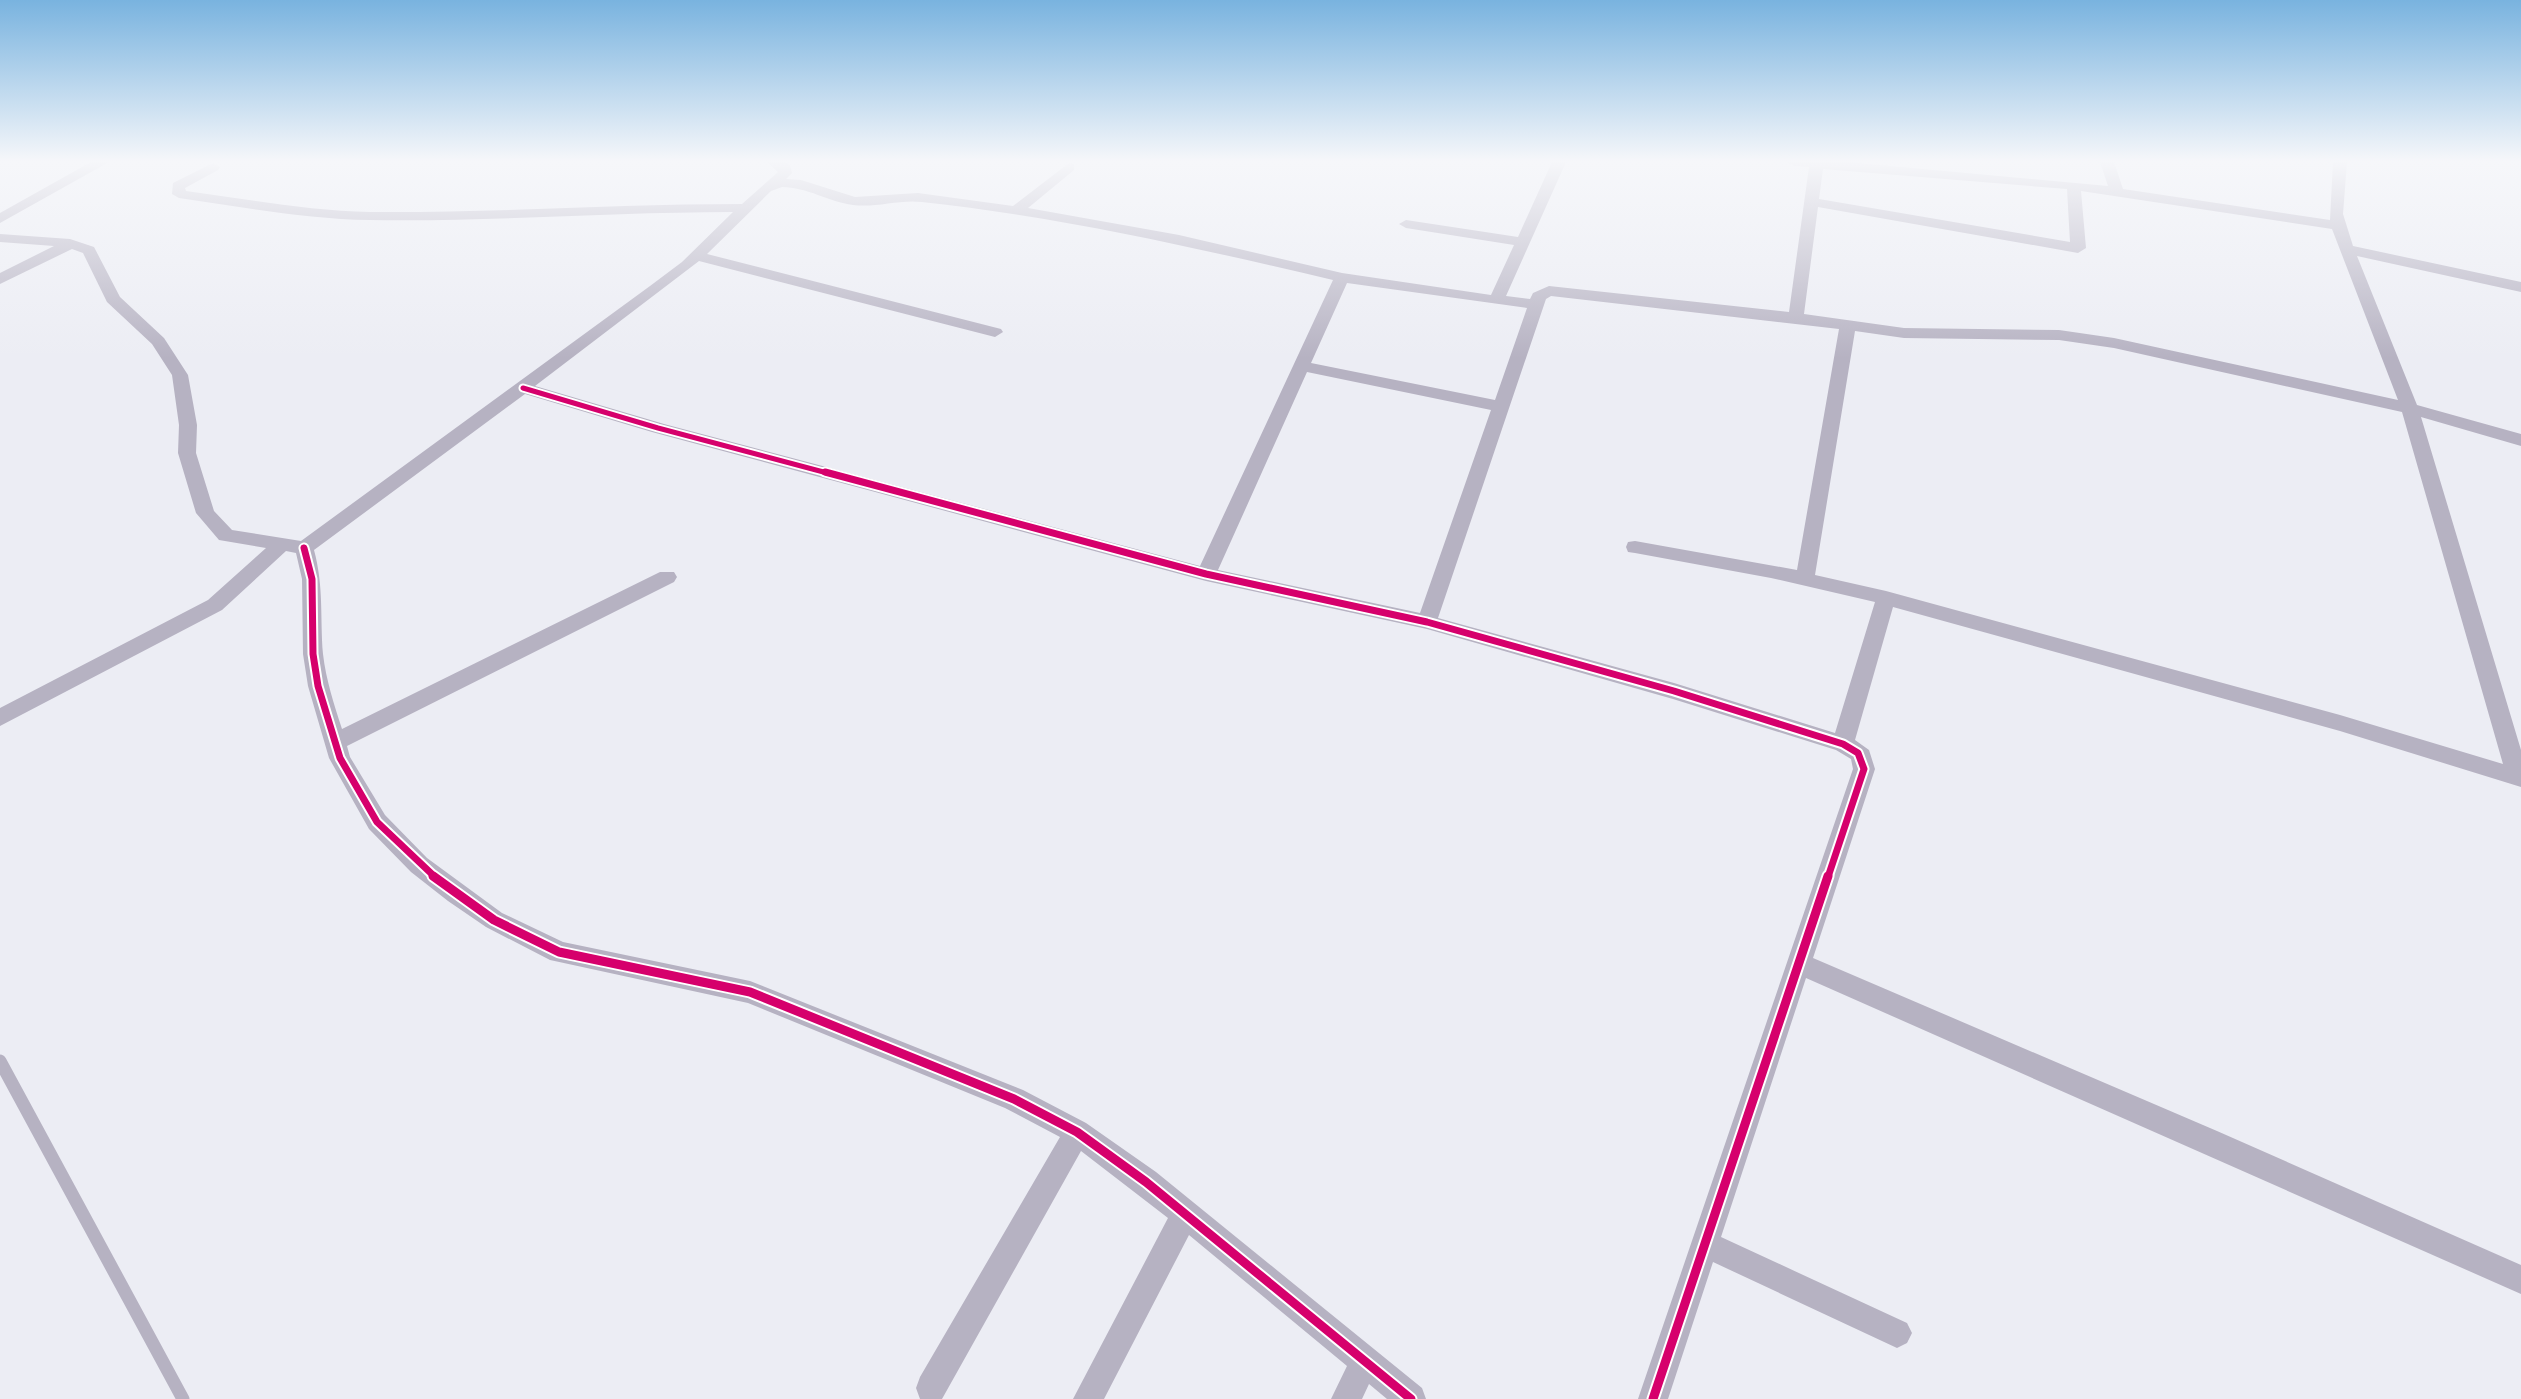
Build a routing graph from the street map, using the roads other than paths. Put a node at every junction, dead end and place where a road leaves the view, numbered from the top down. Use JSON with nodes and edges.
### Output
{"nodes":[{"id":1,"x":725,"y":227,"type":"edge"},
{"id":2,"x":1110,"y":227,"type":"edge"},
{"id":3,"x":1427,"y":227,"type":"edge"},
{"id":4,"x":1530,"y":227,"type":"edge"},
{"id":5,"x":1808,"y":227,"type":"edge"},
{"id":6,"x":1958,"y":227,"type":"edge"},
{"id":7,"x":2077,"y":227,"type":"edge"},
{"id":8,"x":2339,"y":227,"type":"edge"},
{"id":9,"x":0,"y":238,"type":"edge"},
{"id":10,"x":1523,"y":242,"type":"junction"},
{"id":11,"x":71,"y":243,"type":"junction"},
{"id":12,"x":2347,"y":249,"type":"junction"},
{"id":13,"x":696,"y":256,"type":"junction"},
{"id":14,"x":1342,"y":278,"type":"junction"},
{"id":15,"x":0,"y":279,"type":"edge"},
{"id":16,"x":2521,"y":287,"type":"edge"},
{"id":17,"x":1496,"y":301,"type":"junction"},
{"id":18,"x":1536,"y":304,"type":"junction"},
{"id":19,"x":1796,"y":318,"type":"junction"},
{"id":20,"x":1848,"y":325,"type":"junction"},
{"id":21,"x":995,"y":332,"type":"dead end"},
{"id":22,"x":1302,"y":366,"type":"junction"},
{"id":23,"x":523,"y":388,"type":"junction"},
{"id":24,"x":1501,"y":407,"type":"junction"},
{"id":25,"x":2410,"y":408,"type":"junction"},
{"id":26,"x":2521,"y":440,"type":"edge"},
{"id":27,"x":293,"y":546,"type":"junction"},
{"id":28,"x":1635,"y":547,"type":"dead end"},
{"id":29,"x":1206,"y":574,"type":"junction"},
{"id":30,"x":667,"y":577,"type":"dead end"},
{"id":31,"x":1805,"y":579,"type":"junction"},
{"id":32,"x":1886,"y":598,"type":"junction"},
{"id":33,"x":1427,"y":622,"type":"junction"},
{"id":34,"x":0,"y":718,"type":"edge"},
{"id":35,"x":335,"y":742,"type":"junction"},
{"id":36,"x":1843,"y":744,"type":"junction"},
{"id":37,"x":2520,"y":778,"type":"edge"},
{"id":38,"x":1799,"y":963,"type":"junction"},
{"id":39,"x":0,"y":1061,"type":"edge"},
{"id":40,"x":1077,"y":1132,"type":"junction"},
{"id":41,"x":1186,"y":1213,"type":"junction"},
{"id":42,"x":1706,"y":1244,"type":"junction"},
{"id":43,"x":2521,"y":1280,"type":"edge"},
{"id":44,"x":1897,"y":1333,"type":"dead end"},
{"id":45,"x":1366,"y":1361,"type":"junction"},
{"id":46,"x":931,"y":1388,"type":"dead end"},
{"id":47,"x":183,"y":1399,"type":"edge"},
{"id":48,"x":1088,"y":1399,"type":"edge"},
{"id":49,"x":1346,"y":1399,"type":"edge"},
{"id":50,"x":1411,"y":1399,"type":"edge"},
{"id":51,"x":1654,"y":1399,"type":"edge"}],
"edges":[{"from":1,"to":13,"type":"street"},
{"from":2,"to":14,"type":"street"},
{"from":3,"to":10,"type":"street"},
{"from":4,"to":10,"type":"street"},
{"from":5,"to":19,"type":"street"},
{"from":6,"to":7,"type":"street"},
{"from":8,"to":12,"type":"street"},
{"from":9,"to":11,"type":"street"},
{"from":10,"to":17,"type":"street"},
{"from":11,"to":15,"type":"street"},
{"from":11,"to":27,"type":"street"},
{"from":12,"to":16,"type":"street"},
{"from":12,"to":25,"type":"street"},
{"from":13,"to":21,"type":"street"},
{"from":13,"to":23,"type":"street"},
{"from":14,"to":17,"type":"street"},
{"from":14,"to":22,"type":"street"},
{"from":17,"to":18,"type":"street"},
{"from":18,"to":19,"type":"street"},
{"from":18,"to":24,"type":"street"},
{"from":19,"to":20,"type":"street"},
{"from":20,"to":25,"type":"street"},
{"from":20,"to":31,"type":"street"},
{"from":22,"to":24,"type":"street"},
{"from":22,"to":29,"type":"street"},
{"from":23,"to":27,"type":"street"},
{"from":23,"to":29,"type":"street"},
{"from":24,"to":33,"type":"street"},
{"from":25,"to":26,"type":"street"},
{"from":25,"to":37,"type":"street"},
{"from":27,"to":34,"type":"street"},
{"from":27,"to":35,"type":"street"},
{"from":28,"to":31,"type":"street"},
{"from":29,"to":33,"type":"street"},
{"from":30,"to":35,"type":"street"},
{"from":31,"to":32,"type":"street"},
{"from":32,"to":36,"type":"street"},
{"from":32,"to":37,"type":"street"},
{"from":33,"to":36,"type":"street"},
{"from":35,"to":40,"type":"street"},
{"from":36,"to":38,"type":"street"},
{"from":38,"to":42,"type":"street"},
{"from":38,"to":43,"type":"street"},
{"from":39,"to":47,"type":"lane"},
{"from":40,"to":41,"type":"street"},
{"from":40,"to":46,"type":"street"},
{"from":41,"to":45,"type":"street"},
{"from":41,"to":48,"type":"street"},
{"from":42,"to":44,"type":"street"},
{"from":42,"to":51,"type":"street"},
{"from":45,"to":49,"type":"street"},
{"from":45,"to":50,"type":"street"}]}
